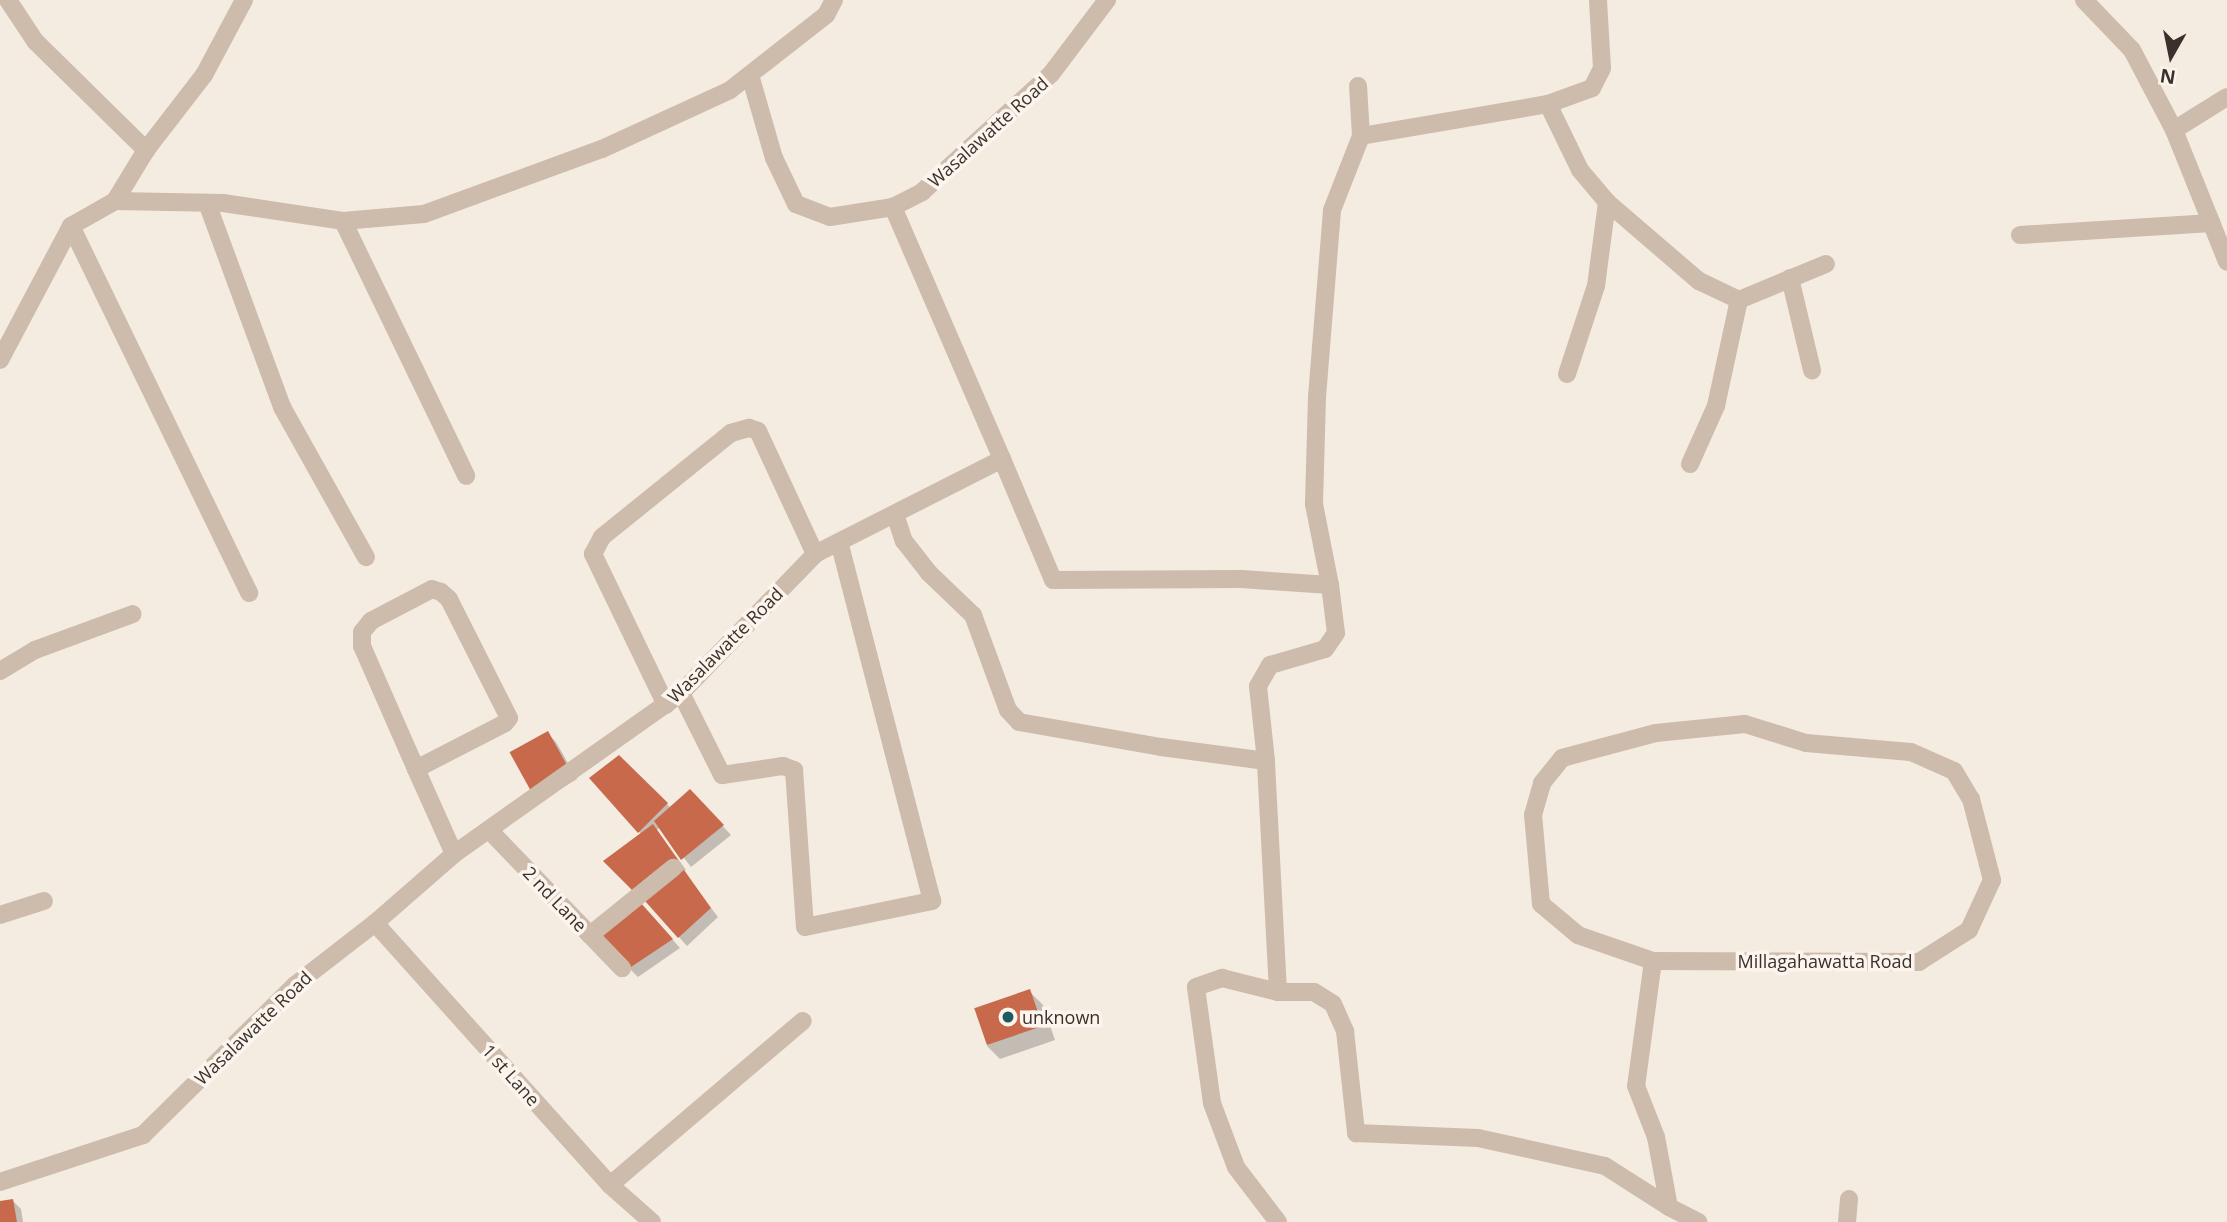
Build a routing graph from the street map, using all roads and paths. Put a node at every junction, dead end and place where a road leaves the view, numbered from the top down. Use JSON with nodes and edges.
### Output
{"nodes":[{"id":1,"x":8,"y":0,"type":"edge"},
{"id":2,"x":244,"y":0,"type":"edge"},
{"id":3,"x":834,"y":0,"type":"edge"},
{"id":4,"x":1107,"y":0,"type":"edge"},
{"id":5,"x":1598,"y":0,"type":"edge"},
{"id":6,"x":2084,"y":0,"type":"edge"},
{"id":7,"x":750,"y":75,"type":"junction"},
{"id":8,"x":1358,"y":86,"type":"dead end"},
{"id":9,"x":2227,"y":97,"type":"edge"},
{"id":10,"x":1548,"y":104,"type":"junction"},
{"id":11,"x":2174,"y":130,"type":"junction"},
{"id":12,"x":1361,"y":136,"type":"junction"},
{"id":13,"x":146,"y":150,"type":"junction"},
{"id":14,"x":115,"y":201,"type":"junction"},
{"id":15,"x":1607,"y":202,"type":"junction"},
{"id":16,"x":207,"y":203,"type":"junction"},
{"id":17,"x":893,"y":207,"type":"junction"},
{"id":18,"x":343,"y":221,"type":"junction"},
{"id":19,"x":2211,"y":223,"type":"junction"},
{"id":20,"x":71,"y":226,"type":"junction"},
{"id":21,"x":2020,"y":235,"type":"dead end"},
{"id":22,"x":2227,"y":262,"type":"edge"},
{"id":23,"x":1826,"y":264,"type":"dead end"},
{"id":24,"x":1790,"y":278,"type":"junction"},
{"id":25,"x":1739,"y":300,"type":"junction"},
{"id":26,"x":0,"y":360,"type":"edge"},
{"id":27,"x":1812,"y":370,"type":"dead end"},
{"id":28,"x":1567,"y":374,"type":"dead end"},
{"id":29,"x":1002,"y":459,"type":"junction"},
{"id":30,"x":1690,"y":464,"type":"dead end"},
{"id":31,"x":466,"y":476,"type":"dead end"},
{"id":32,"x":895,"y":514,"type":"junction"},
{"id":33,"x":840,"y":544,"type":"junction"},
{"id":34,"x":815,"y":554,"type":"junction"},
{"id":35,"x":366,"y":557,"type":"dead end"},
{"id":36,"x":1330,"y":585,"type":"junction"},
{"id":37,"x":249,"y":593,"type":"dead end"},
{"id":38,"x":133,"y":614,"type":"dead end"},
{"id":39,"x":0,"y":671,"type":"edge"},
{"id":40,"x":681,"y":694,"type":"junction"},
{"id":41,"x":666,"y":705,"type":"junction"},
{"id":42,"x":1266,"y":761,"type":"junction"},
{"id":43,"x":416,"y":769,"type":"junction"},
{"id":44,"x":489,"y":830,"type":"junction"},
{"id":45,"x":454,"y":854,"type":"junction"},
{"id":46,"x":673,"y":868,"type":"dead end"},
{"id":47,"x":44,"y":901,"type":"dead end"},
{"id":48,"x":0,"y":915,"type":"edge"},
{"id":49,"x":375,"y":923,"type":"junction"},
{"id":50,"x":590,"y":935,"type":"junction"},
{"id":51,"x":1653,"y":961,"type":"junction"},
{"id":52,"x":622,"y":968,"type":"dead end"},
{"id":53,"x":1278,"y":992,"type":"junction"},
{"id":54,"x":803,"y":1021,"type":"dead end"},
{"id":55,"x":0,"y":1182,"type":"edge"},
{"id":56,"x":610,"y":1185,"type":"junction"},
{"id":57,"x":1849,"y":1199,"type":"dead end"},
{"id":58,"x":1669,"y":1207,"type":"junction"},
{"id":59,"x":652,"y":1222,"type":"edge"},
{"id":60,"x":1278,"y":1222,"type":"edge"},
{"id":61,"x":1698,"y":1222,"type":"edge"},
{"id":62,"x":1847,"y":1222,"type":"edge"}],
"edges":[{"from":1,"to":13,"type":"street"},
{"from":2,"to":13,"type":"street"},
{"from":3,"to":7,"type":"street"},
{"from":4,"to":17,"type":"street","name":"Wasalawatte Road"},
{"from":5,"to":10,"type":"street"},
{"from":6,"to":11,"type":"street"},
{"from":7,"to":17,"type":"street","name":"Wasalawatte Road"},
{"from":7,"to":18,"type":"street"},
{"from":8,"to":12,"type":"street"},
{"from":9,"to":11,"type":"street"},
{"from":10,"to":12,"type":"street"},
{"from":10,"to":15,"type":"street"},
{"from":11,"to":19,"type":"street"},
{"from":12,"to":36,"type":"street"},
{"from":13,"to":14,"type":"street"},
{"from":14,"to":16,"type":"street"},
{"from":14,"to":20,"type":"street"},
{"from":15,"to":25,"type":"street"},
{"from":15,"to":28,"type":"street"},
{"from":16,"to":18,"type":"street"},
{"from":16,"to":35,"type":"street"},
{"from":17,"to":29,"type":"street"},
{"from":18,"to":31,"type":"street"},
{"from":19,"to":21,"type":"street"},
{"from":19,"to":22,"type":"street"},
{"from":20,"to":26,"type":"street"},
{"from":20,"to":37,"type":"street"},
{"from":23,"to":24,"type":"street"},
{"from":24,"to":25,"type":"street"},
{"from":24,"to":27,"type":"street"},
{"from":25,"to":30,"type":"street"},
{"from":29,"to":32,"type":"street","name":"Wasalawatte Road"},
{"from":29,"to":36,"type":"street"},
{"from":32,"to":33,"type":"street","name":"Wasalawatte Road"},
{"from":32,"to":42,"type":"street"},
{"from":33,"to":34,"type":"street","name":"Wasalawatte Road"},
{"from":33,"to":40,"type":"street"},
{"from":34,"to":40,"type":"street","name":"Wasalawatte Road"},
{"from":34,"to":41,"type":"street"},
{"from":36,"to":42,"type":"street"},
{"from":38,"to":39,"type":"street"},
{"from":40,"to":41,"type":"street","name":"Wasalawatte Road"},
{"from":41,"to":44,"type":"street","name":"Wasalawatte Road"},
{"from":42,"to":53,"type":"street"},
{"from":43,"to":43,"type":"street"},
{"from":43,"to":45,"type":"street"},
{"from":44,"to":45,"type":"street","name":"Wasalawatte Road"},
{"from":44,"to":50,"type":"street","name":"2 nd Lane"},
{"from":45,"to":49,"type":"street","name":"Wasalawatte Road"},
{"from":46,"to":50,"type":"street"},
{"from":47,"to":48,"type":"street"},
{"from":49,"to":55,"type":"street","name":"Wasalawatte Road"},
{"from":49,"to":56,"type":"street","name":"1 st Lane"},
{"from":50,"to":52,"type":"street","name":"2 nd Lane"},
{"from":51,"to":51,"type":"street","name":"Millagahawatta Road"},
{"from":51,"to":58,"type":"street"},
{"from":53,"to":58,"type":"street"},
{"from":53,"to":60,"type":"street"},
{"from":54,"to":56,"type":"street"},
{"from":56,"to":59,"type":"street","name":"1 st Lane"},
{"from":57,"to":62,"type":"street"},
{"from":58,"to":61,"type":"street"}]}
